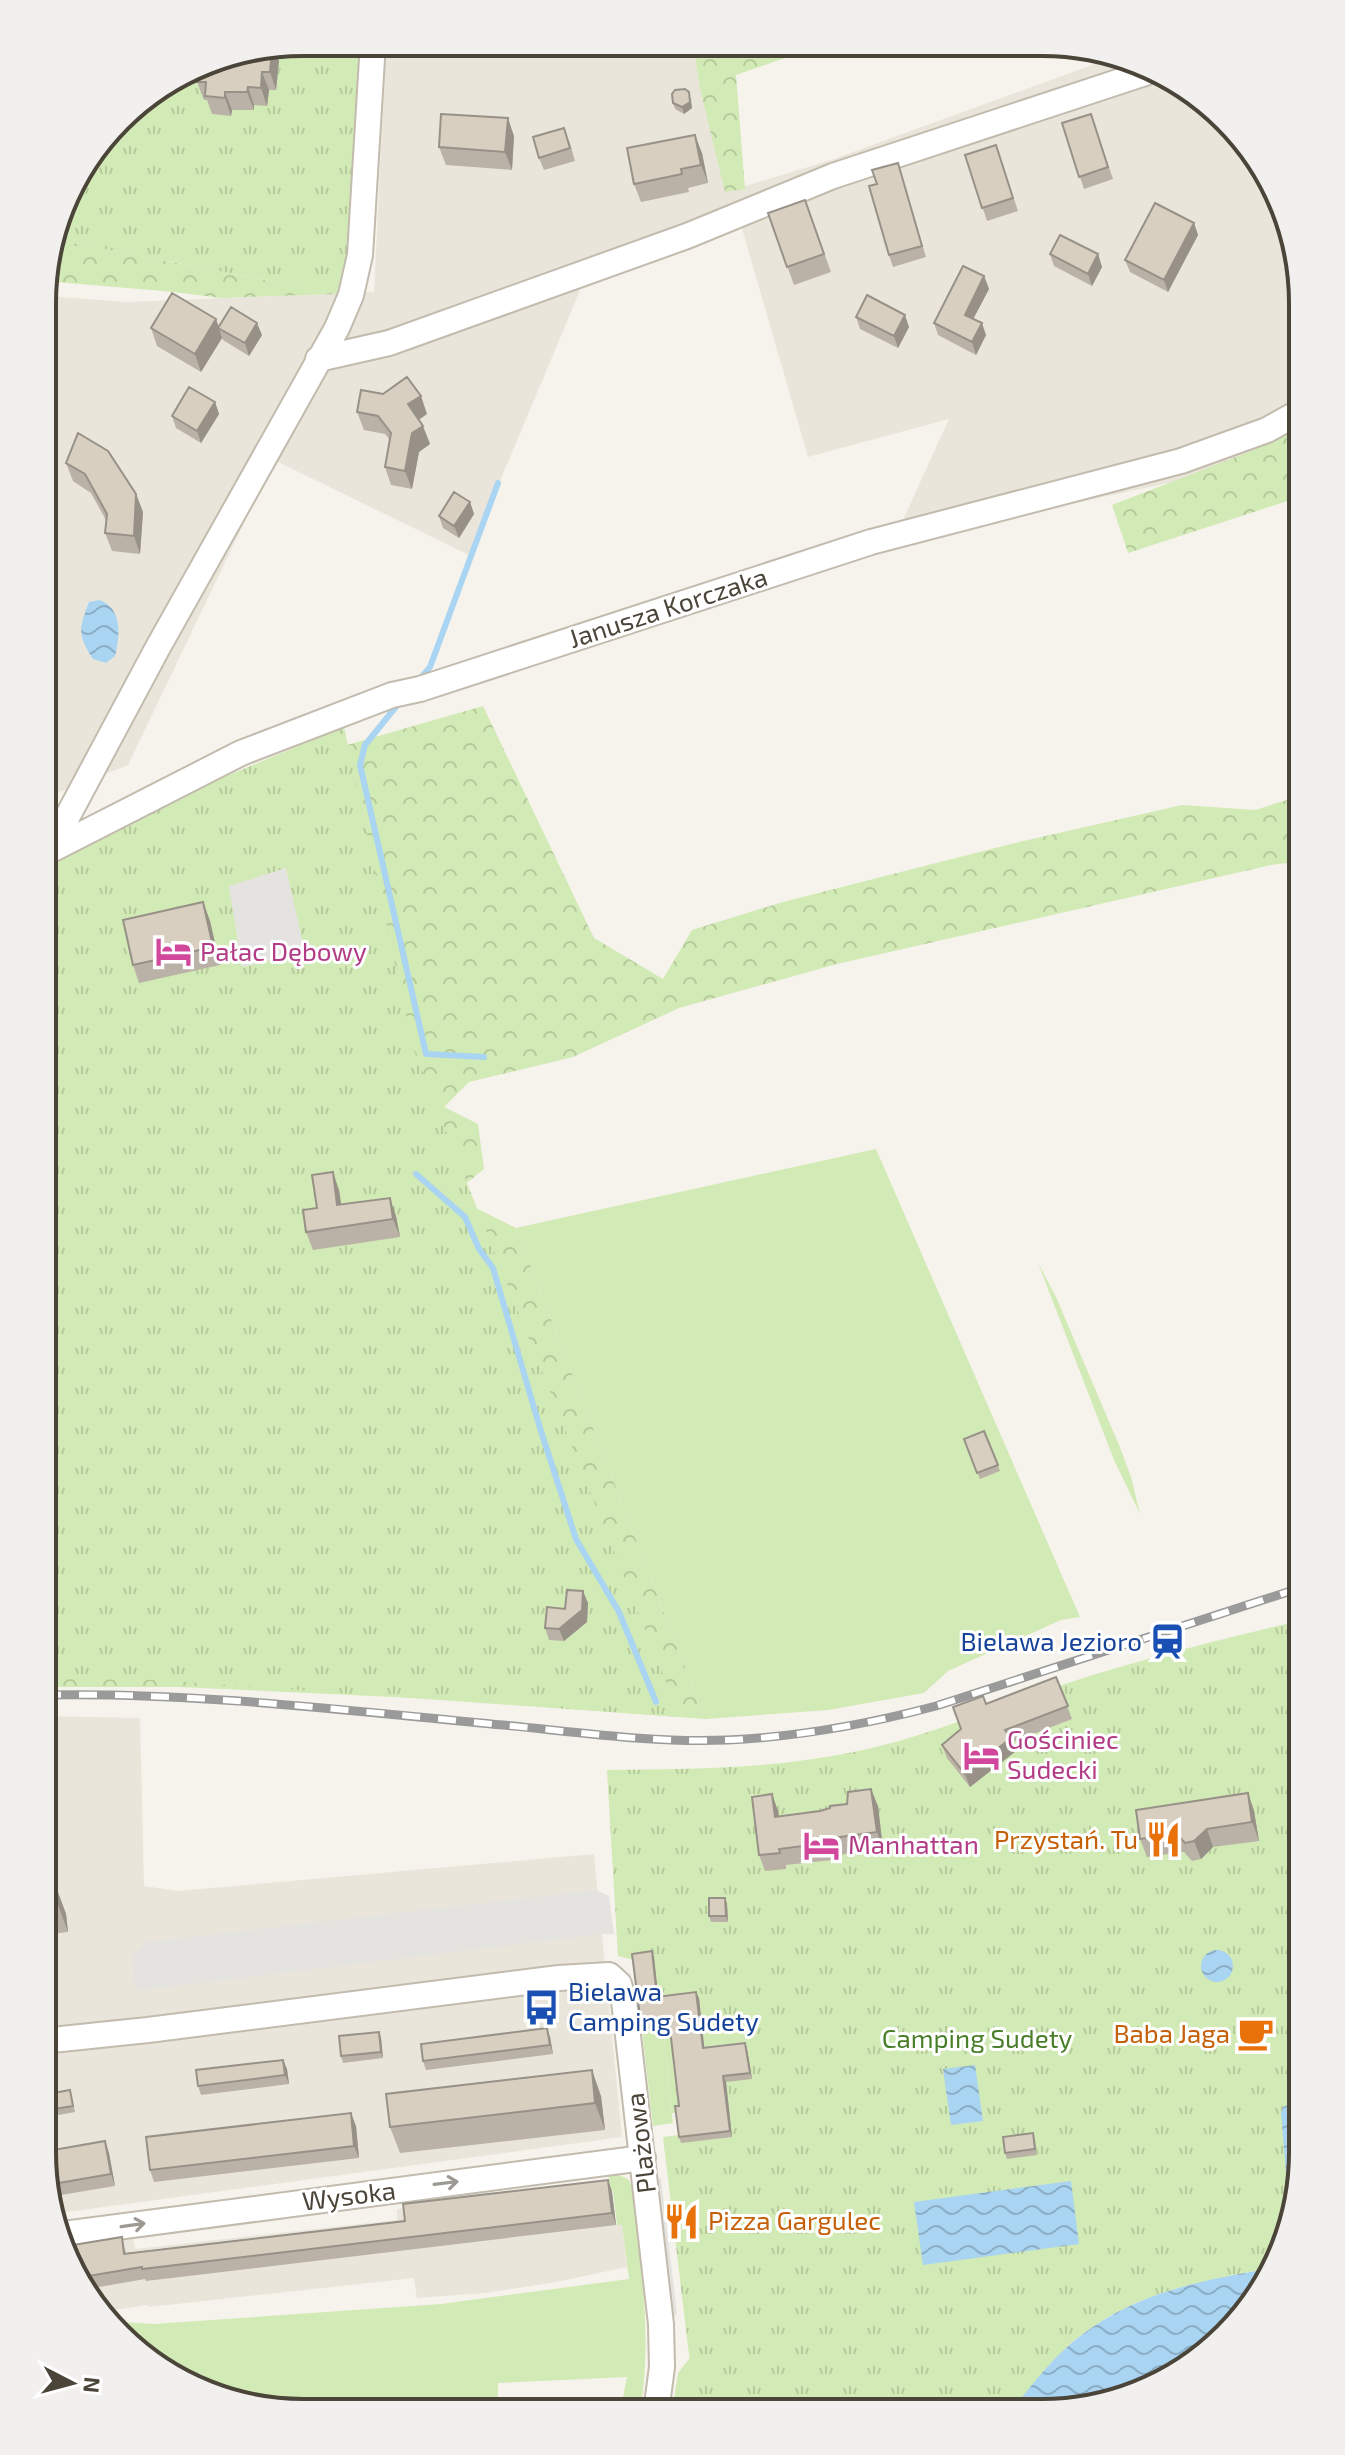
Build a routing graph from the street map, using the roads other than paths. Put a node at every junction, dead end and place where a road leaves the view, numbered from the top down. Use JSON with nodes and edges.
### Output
{"nodes":[{"id":1,"x":372,"y":56,"type":"edge"},
{"id":2,"x":1138,"y":75,"type":"edge"},
{"id":3,"x":318,"y":359,"type":"junction"},
{"id":4,"x":1289,"y":418,"type":"edge"},
{"id":5,"x":72,"y":808,"type":"junction"},
{"id":6,"x":113,"y":818,"type":"junction"},
{"id":7,"x":56,"y":838,"type":"edge"},
{"id":8,"x":56,"y":850,"type":"edge"},
{"id":9,"x":56,"y":2039,"type":"edge"},
{"id":10,"x":643,"y":2158,"type":"junction"},
{"id":11,"x":70,"y":2233,"type":"edge"},
{"id":12,"x":658,"y":2399,"type":"edge"}],
"edges":[{"from":1,"to":3,"type":"street","name":"Janusza Korczaka"},
{"from":2,"to":3,"type":"street"},
{"from":3,"to":5,"type":"street","name":"Janusza Korczaka"},
{"from":4,"to":6,"type":"street","name":"Janusza Korczaka"},
{"from":5,"to":6,"type":"street"},
{"from":5,"to":7,"type":"street","name":"Janusza Korczaka"},
{"from":6,"to":8,"type":"street","name":"Janusza Korczaka"},
{"from":9,"to":10,"type":"street","name":"Plażowa"},
{"from":11,"to":10,"type":"street","name":"Wysoka","one_way":true},
{"from":10,"to":12,"type":"street","name":"Plażowa"}]}
